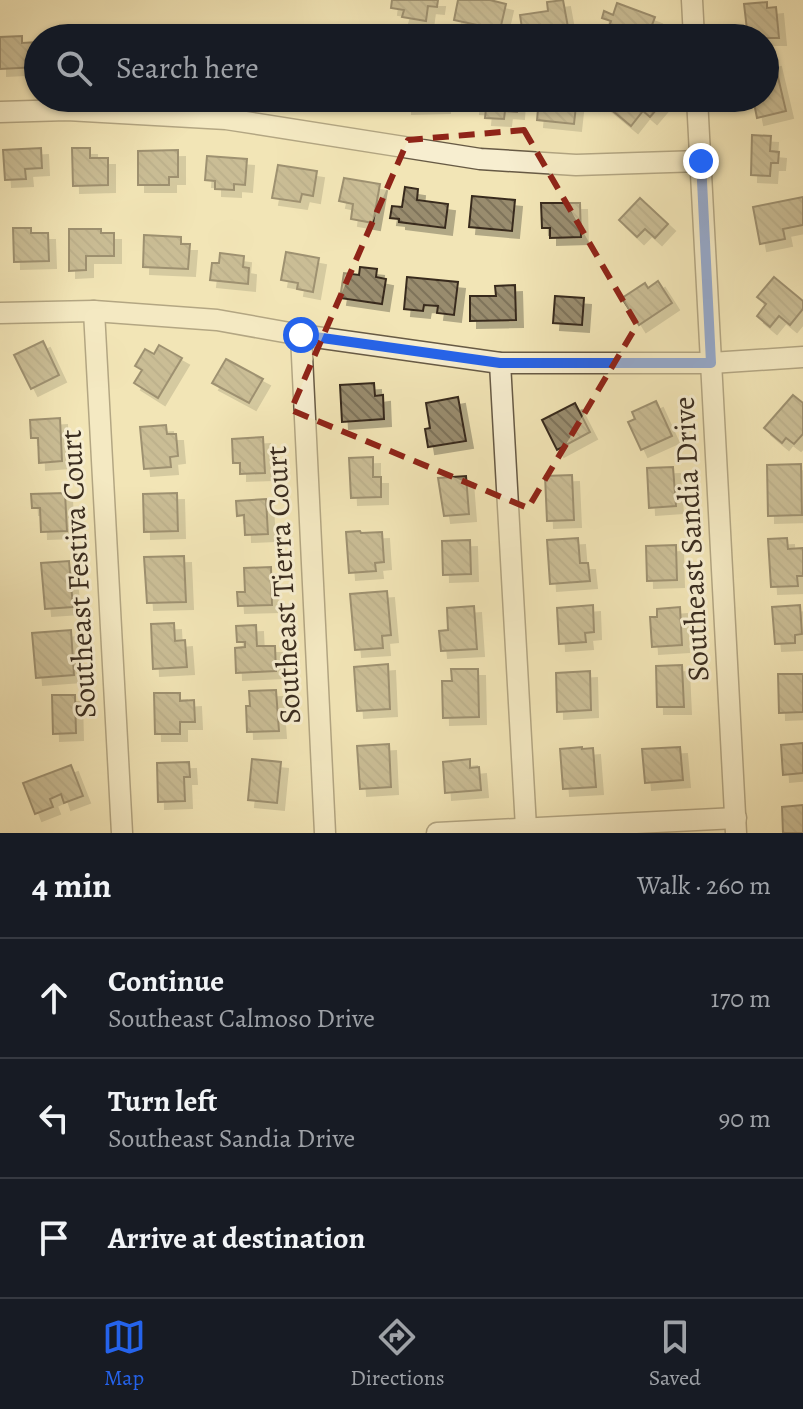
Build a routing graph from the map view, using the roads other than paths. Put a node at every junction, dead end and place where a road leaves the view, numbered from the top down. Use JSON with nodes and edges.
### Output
{"nodes":[{"id":1,"x":692,"y":0,"type":"edge"},
{"id":2,"x":693,"y":24,"type":"edge"},
{"id":3,"x":24,"y":111,"type":"edge"},
{"id":4,"x":0,"y":112,"type":"edge"},
{"id":5,"x":102,"y":112,"type":"edge"},
{"id":6,"x":698,"y":112,"type":"edge"},
{"id":7,"x":701,"y":161,"type":"junction"},
{"id":8,"x":94,"y":311,"type":"junction"},
{"id":9,"x":0,"y":313,"type":"edge"},
{"id":10,"x":301,"y":335,"type":"junction"},
{"id":11,"x":803,"y":357,"type":"edge"},
{"id":12,"x":500,"y":363,"type":"junction"},
{"id":13,"x":711,"y":363,"type":"junction"},
{"id":14,"x":736,"y":825,"type":"edge"},
{"id":15,"x":526,"y":828,"type":"junction"},
{"id":16,"x":122,"y":833,"type":"edge"},
{"id":17,"x":325,"y":833,"type":"edge"},
{"id":18,"x":437,"y":833,"type":"edge"}],
"edges":[{"from":1,"to":2,"type":"street"},
{"from":3,"to":4,"type":"street"},
{"from":5,"to":7,"type":"street"},
{"from":6,"to":7,"type":"street","name":"Southeast Sandia Drive"},
{"from":7,"to":13,"type":"street","name":"Southeast Sandia Drive"},
{"from":8,"to":9,"type":"street"},
{"from":8,"to":10,"type":"street"},
{"from":8,"to":16,"type":"street","name":"Southeast Festiva Court"},
{"from":10,"to":12,"type":"street"},
{"from":10,"to":17,"type":"street","name":"Southeast Tierra Court"},
{"from":11,"to":13,"type":"street"},
{"from":12,"to":13,"type":"street"},
{"from":12,"to":15,"type":"street"},
{"from":13,"to":14,"type":"street","name":"Southeast Sandia Drive"},
{"from":14,"to":15,"type":"street"},
{"from":15,"to":18,"type":"street"}]}
